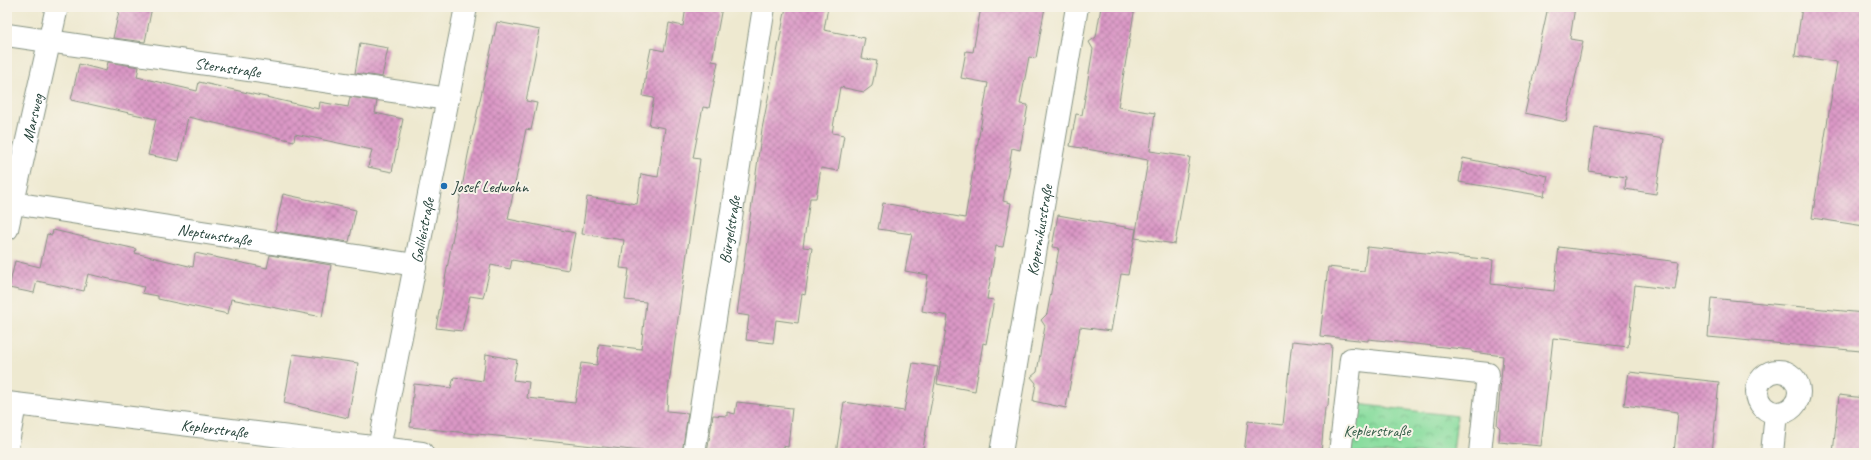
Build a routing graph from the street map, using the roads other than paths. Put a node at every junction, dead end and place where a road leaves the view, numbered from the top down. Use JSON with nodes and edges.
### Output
{"nodes":[{"id":1,"x":57,"y":7,"type":"edge"},
{"id":2,"x":466,"y":7,"type":"edge"},
{"id":3,"x":764,"y":7,"type":"edge"},
{"id":4,"x":1077,"y":7,"type":"edge"},
{"id":5,"x":7,"y":34,"type":"edge"},
{"id":6,"x":49,"y":40,"type":"junction"},
{"id":7,"x":448,"y":99,"type":"junction"},
{"id":8,"x":13,"y":203,"type":"junction"},
{"id":9,"x":7,"y":229,"type":"edge"},
{"id":10,"x":416,"y":265,"type":"junction"},
{"id":11,"x":13,"y":404,"type":"edge"},
{"id":12,"x":1776,"y":413,"type":"dead end"},
{"id":13,"x":379,"y":451,"type":"edge"},
{"id":14,"x":9,"y":453,"type":"edge"},
{"id":15,"x":422,"y":453,"type":"edge"},
{"id":16,"x":694,"y":453,"type":"edge"},
{"id":17,"x":1001,"y":453,"type":"edge"},
{"id":18,"x":1340,"y":453,"type":"edge"},
{"id":19,"x":1480,"y":453,"type":"edge"},
{"id":20,"x":1772,"y":453,"type":"edge"}],
"edges":[{"from":1,"to":6,"type":"street","name":"Marsweg"},
{"from":2,"to":7,"type":"street","name":"Galileistraße"},
{"from":3,"to":16,"type":"street","name":"Bürgelstraße"},
{"from":4,"to":17,"type":"street","name":"Kopernikusstraße"},
{"from":5,"to":6,"type":"street","name":"Sternstraße"},
{"from":6,"to":7,"type":"street","name":"Sternstraße"},
{"from":6,"to":8,"type":"street","name":"Marsweg"},
{"from":7,"to":10,"type":"street","name":"Galileistraße"},
{"from":8,"to":9,"type":"street","name":"Marsweg"},
{"from":8,"to":10,"type":"street","name":"Neptunstraße"},
{"from":10,"to":13,"type":"street","name":"Galileistraße"},
{"from":11,"to":13,"type":"street","name":"Keplerstraße"},
{"from":11,"to":14,"type":"lane"},
{"from":12,"to":20,"type":"street"},
{"from":13,"to":15,"type":"street","name":"Keplerstraße"},
{"from":18,"to":19,"type":"street"}]}
